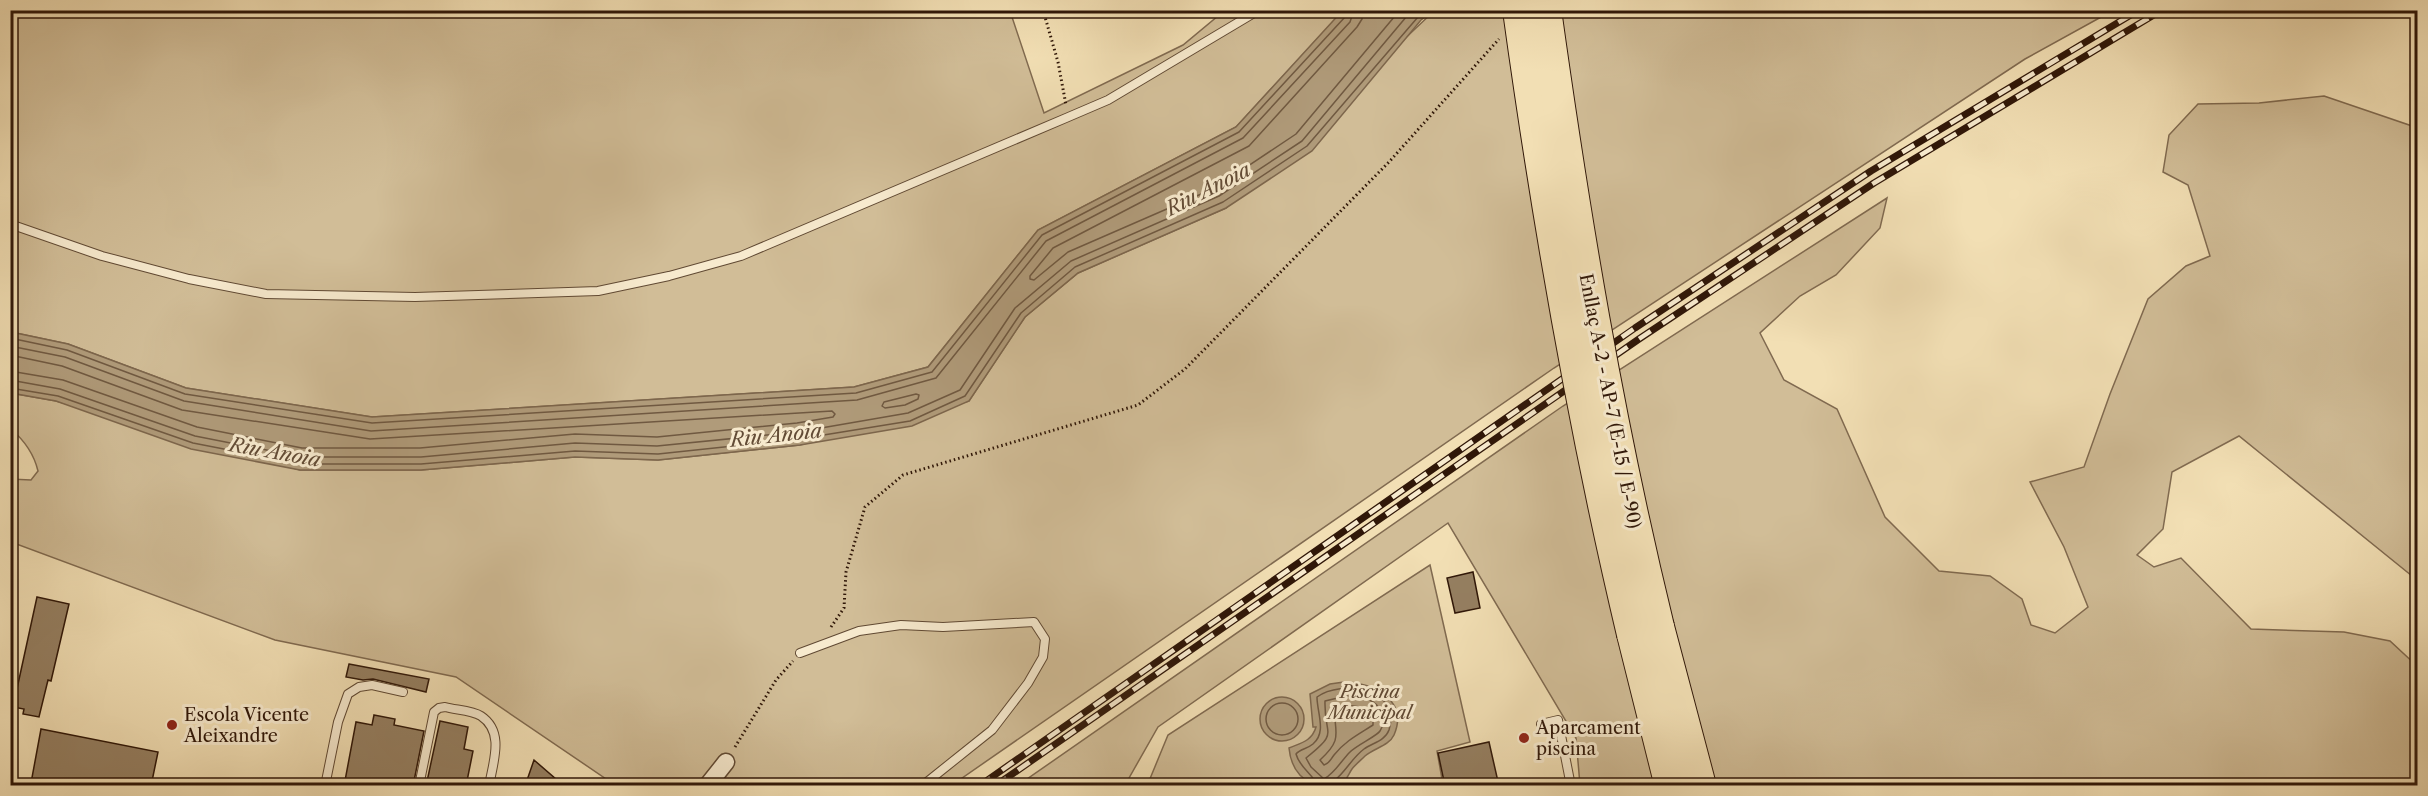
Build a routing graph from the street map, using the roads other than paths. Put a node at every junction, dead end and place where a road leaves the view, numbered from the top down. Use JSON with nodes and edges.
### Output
{"nodes":[{"id":1,"x":1259,"y":10,"type":"edge"},
{"id":2,"x":1545,"y":10,"type":"edge"},
{"id":3,"x":1511,"y":22,"type":"edge"},
{"id":4,"x":10,"y":224,"type":"edge"},
{"id":5,"x":1645,"y":630,"type":"junction"},
{"id":6,"x":800,"y":653,"type":"road end"},
{"id":7,"x":403,"y":692,"type":"dead end"},
{"id":8,"x":1541,"y":724,"type":"dead end"},
{"id":9,"x":726,"y":762,"type":"road end"},
{"id":10,"x":325,"y":786,"type":"edge"},
{"id":11,"x":419,"y":786,"type":"edge"},
{"id":12,"x":489,"y":786,"type":"edge"},
{"id":13,"x":707,"y":786,"type":"edge"},
{"id":14,"x":922,"y":786,"type":"edge"},
{"id":15,"x":1571,"y":786,"type":"edge"},
{"id":16,"x":1671,"y":786,"type":"edge"},
{"id":17,"x":1700,"y":786,"type":"edge"}],
"edges":[{"from":1,"to":4,"type":"lane"},
{"from":2,"to":5,"type":"highway","name":"Enllaç A-2 - AP-7 (E-15 / E-90)","bridge":true},
{"from":3,"to":5,"type":"highway","name":"Enllaç A-2 - AP-7 (E-15 / E-90)","bridge":true},
{"from":5,"to":16,"type":"highway","name":"Enllaç A-2 - AP-7 (E-15 / E-90)"},
{"from":5,"to":17,"type":"highway","name":"Enllaç A-2 - AP-7 (E-15 / E-90)"},
{"from":6,"to":14,"type":"lane"},
{"from":7,"to":10,"type":"lane"},
{"from":8,"to":15,"type":"lane"},
{"from":9,"to":13,"type":"street"},
{"from":11,"to":12,"type":"lane"}]}
